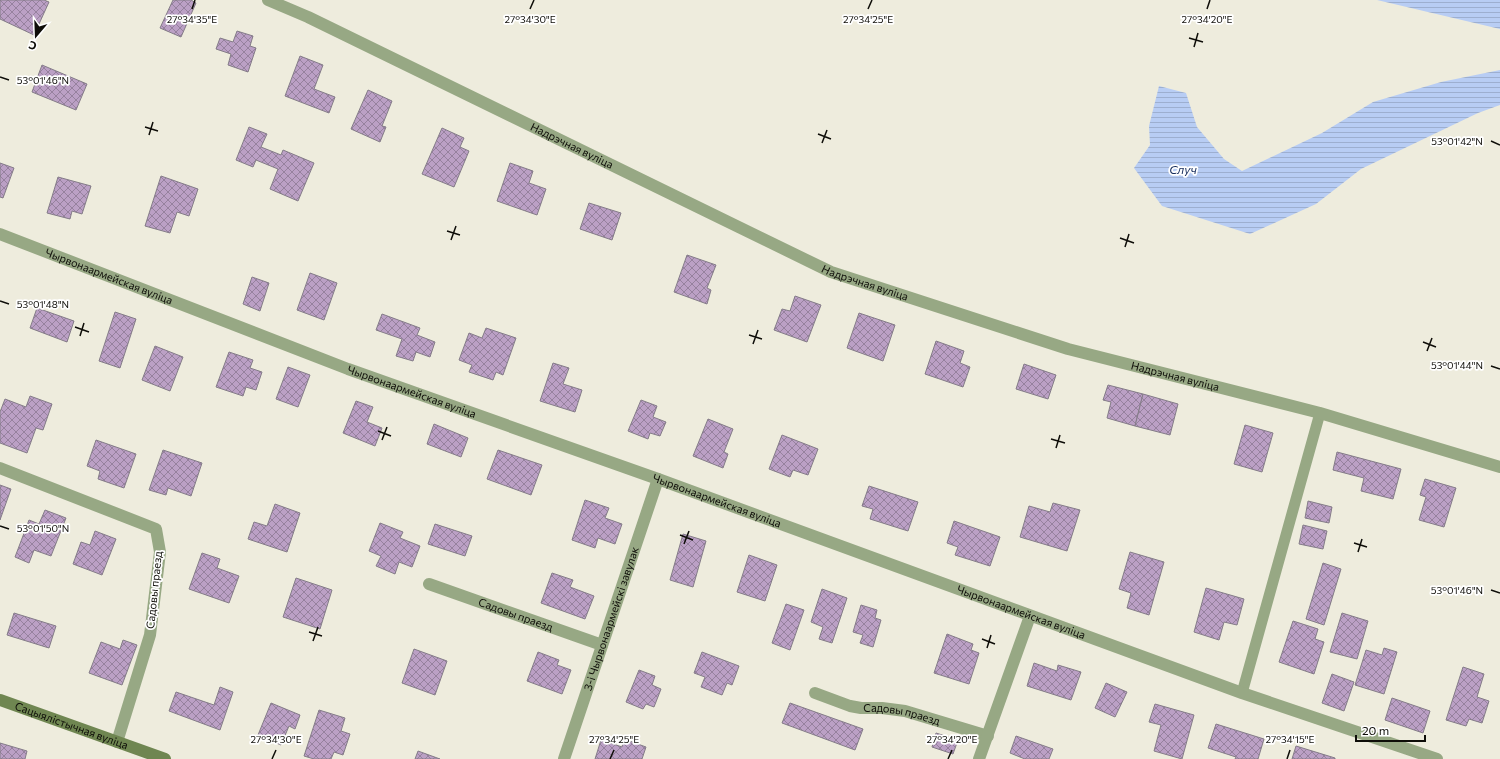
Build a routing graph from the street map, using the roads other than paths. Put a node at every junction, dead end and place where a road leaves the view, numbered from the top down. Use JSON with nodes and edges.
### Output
{"nodes":[{"id":1,"x":268,"y":0,"type":"edge"},
{"id":2,"x":0,"y":234,"type":"edge"},
{"id":3,"x":1320,"y":413,"type":"junction"},
{"id":4,"x":1500,"y":467,"type":"edge"},
{"id":5,"x":0,"y":468,"type":"edge"},
{"id":6,"x":658,"y":479,"type":"junction"},
{"id":7,"x":429,"y":584,"type":"dead end"},
{"id":8,"x":1030,"y":616,"type":"junction"},
{"id":9,"x":602,"y":645,"type":"junction"},
{"id":10,"x":815,"y":693,"type":"dead end"},
{"id":11,"x":1242,"y":693,"type":"junction"},
{"id":12,"x":0,"y":700,"type":"edge"},
{"id":13,"x":988,"y":736,"type":"junction"},
{"id":14,"x":117,"y":742,"type":"junction"},
{"id":15,"x":165,"y":759,"type":"edge"},
{"id":16,"x":564,"y":759,"type":"edge"},
{"id":17,"x":979,"y":759,"type":"edge"},
{"id":18,"x":1437,"y":759,"type":"edge"}],
"edges":[{"from":1,"to":3,"type":"street","name":"Надрэчная вуліца"},
{"from":2,"to":6,"type":"street","name":"Чырвонаармейская вуліца"},
{"from":3,"to":4,"type":"street","name":"Надрэчная вуліца"},
{"from":3,"to":11,"type":"lane"},
{"from":5,"to":14,"type":"street","name":"Садовы праезд"},
{"from":6,"to":8,"type":"street","name":"Чырвонаармейская вуліца"},
{"from":6,"to":9,"type":"street","name":"3-і Чырвонаармейскі завулак"},
{"from":7,"to":9,"type":"street","name":"Садовы праезд"},
{"from":8,"to":11,"type":"street","name":"Чырвонаармейская вуліца"},
{"from":8,"to":13,"type":"street"},
{"from":9,"to":16,"type":"street","name":"3-і Чырвонаармейскі завулак"},
{"from":10,"to":13,"type":"street","name":"Садовы праезд"},
{"from":11,"to":18,"type":"street","name":"Чырвонаармейская вуліца"},
{"from":12,"to":14,"type":"main road","name":"Сацыялістычная вуліца"},
{"from":13,"to":17,"type":"street"},
{"from":14,"to":15,"type":"main road","name":"Сацыялістычная вуліца"}]}
